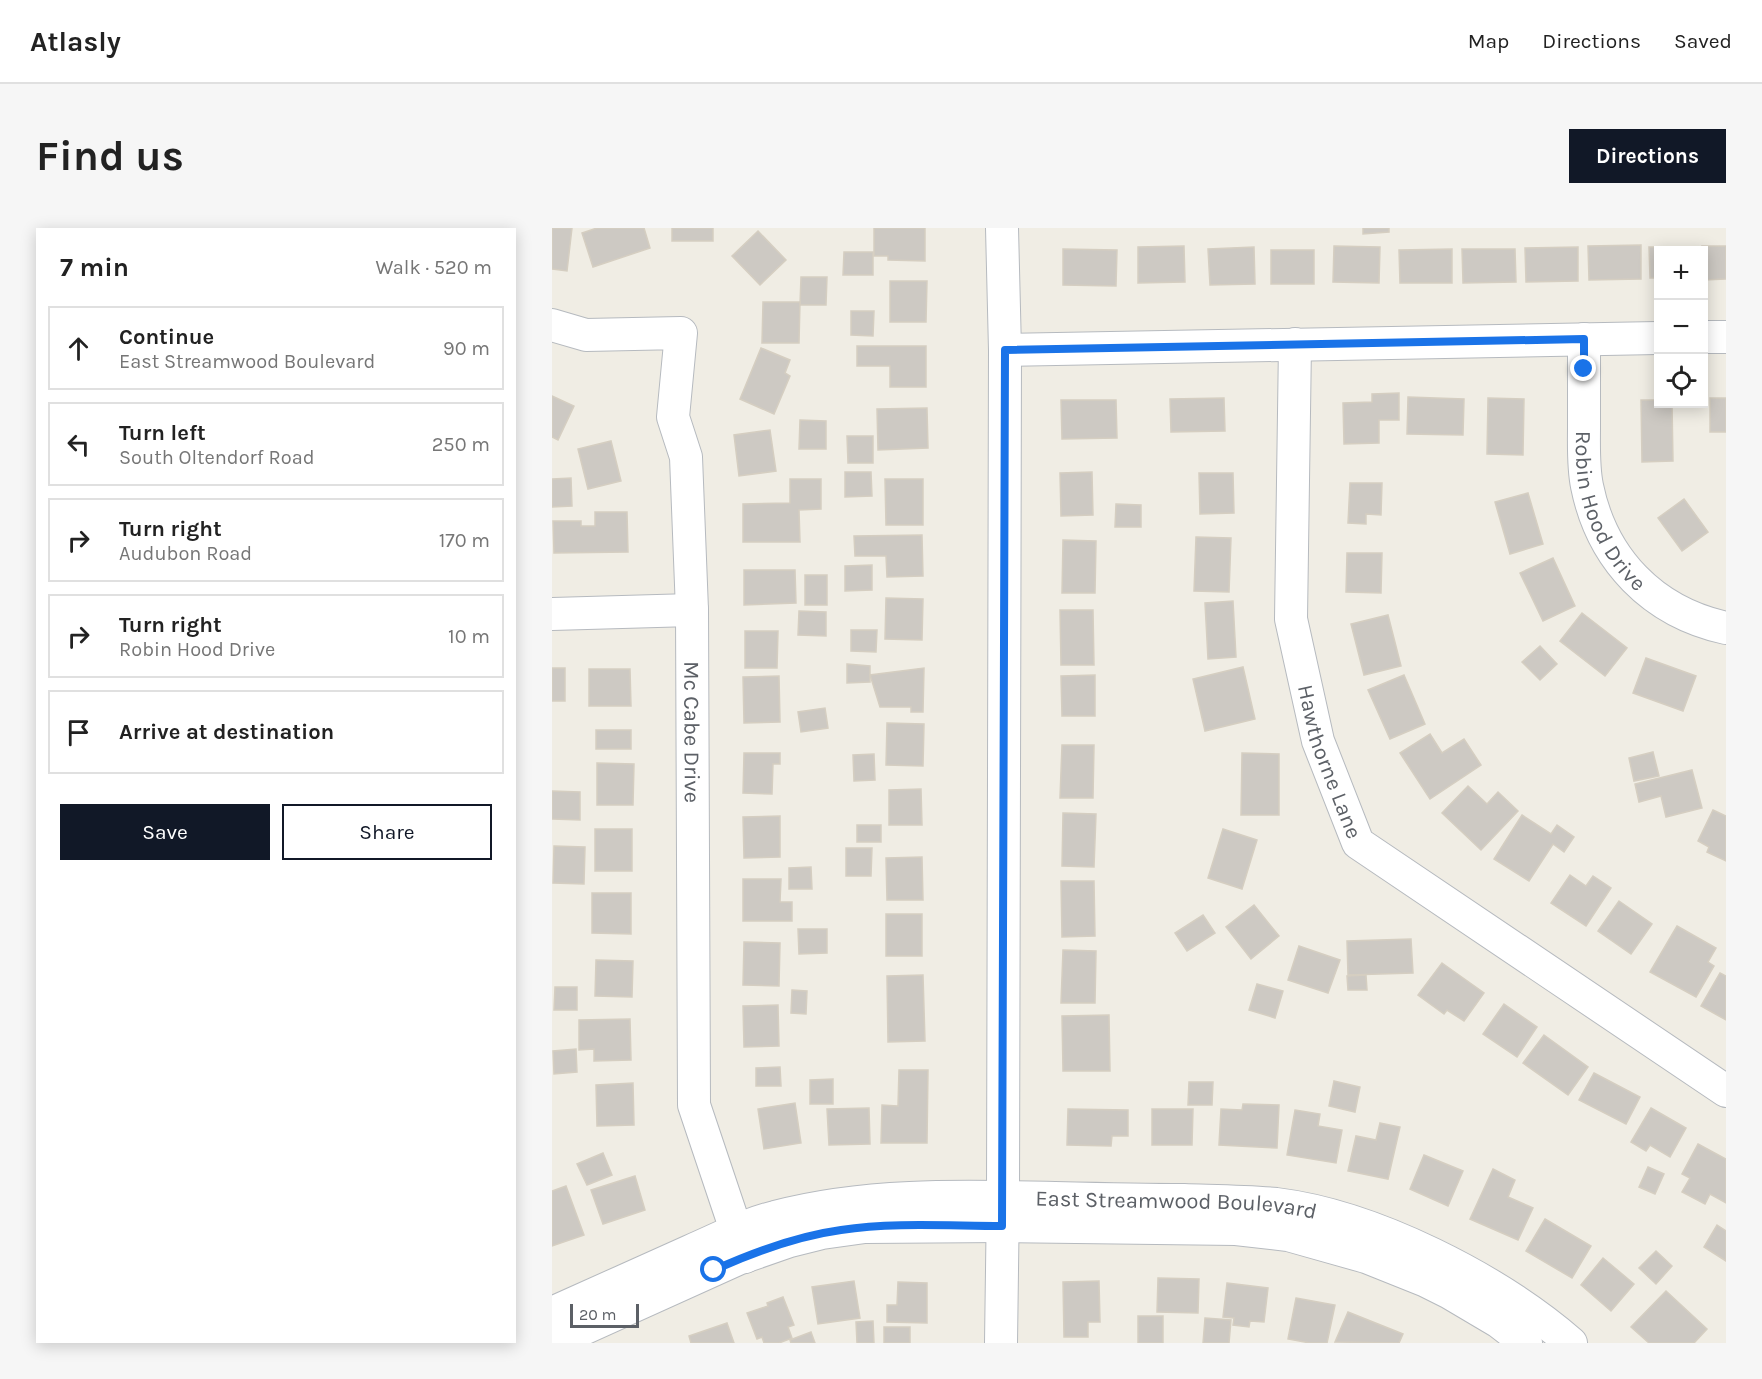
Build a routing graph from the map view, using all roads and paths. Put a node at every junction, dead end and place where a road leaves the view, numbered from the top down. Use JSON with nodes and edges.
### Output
{"nodes":[{"id":1,"x":1002,"y":228,"type":"edge"},
{"id":2,"x":552,"y":325,"type":"edge"},
{"id":3,"x":1726,"y":337,"type":"edge"},
{"id":4,"x":1654,"y":338,"type":"edge"},
{"id":5,"x":1708,"y":338,"type":"edge"},
{"id":6,"x":1584,"y":339,"type":"junction"},
{"id":7,"x":1295,"y":344,"type":"junction"},
{"id":8,"x":1005,"y":350,"type":"junction"},
{"id":9,"x":692,"y":610,"type":"junction"},
{"id":10,"x":552,"y":614,"type":"edge"},
{"id":11,"x":1726,"y":628,"type":"edge"},
{"id":12,"x":1726,"y":1090,"type":"edge"},
{"id":13,"x":1003,"y":1211,"type":"junction"},
{"id":14,"x":740,"y":1244,"type":"junction"},
{"id":15,"x":552,"y":1313,"type":"edge"},
{"id":16,"x":552,"y":1343,"type":"edge"},
{"id":17,"x":1001,"y":1343,"type":"edge"},
{"id":18,"x":1526,"y":1343,"type":"edge"},
{"id":19,"x":1571,"y":1343,"type":"edge"}],
"edges":[{"from":1,"to":8,"type":"street"},
{"from":2,"to":9,"type":"street","name":"Mc Cabe Drive"},
{"from":3,"to":5,"type":"street"},
{"from":4,"to":6,"type":"street"},
{"from":6,"to":7,"type":"street"},
{"from":6,"to":11,"type":"street","name":"Robin Hood Drive"},
{"from":7,"to":8,"type":"street"},
{"from":7,"to":12,"type":"street","name":"Hawthorne Lane"},
{"from":8,"to":13,"type":"street"},
{"from":9,"to":10,"type":"street"},
{"from":9,"to":14,"type":"street","name":"Mc Cabe Drive"},
{"from":13,"to":14,"type":"street","name":"East Streamwood Boulevard"},
{"from":13,"to":17,"type":"street"},
{"from":13,"to":18,"type":"street","name":"East Streamwood Boulevard"},
{"from":13,"to":19,"type":"street","name":"East Streamwood Boulevard"},
{"from":14,"to":15,"type":"street","name":"East Streamwood Boulevard"},
{"from":14,"to":16,"type":"street","name":"East Streamwood Boulevard"}]}
